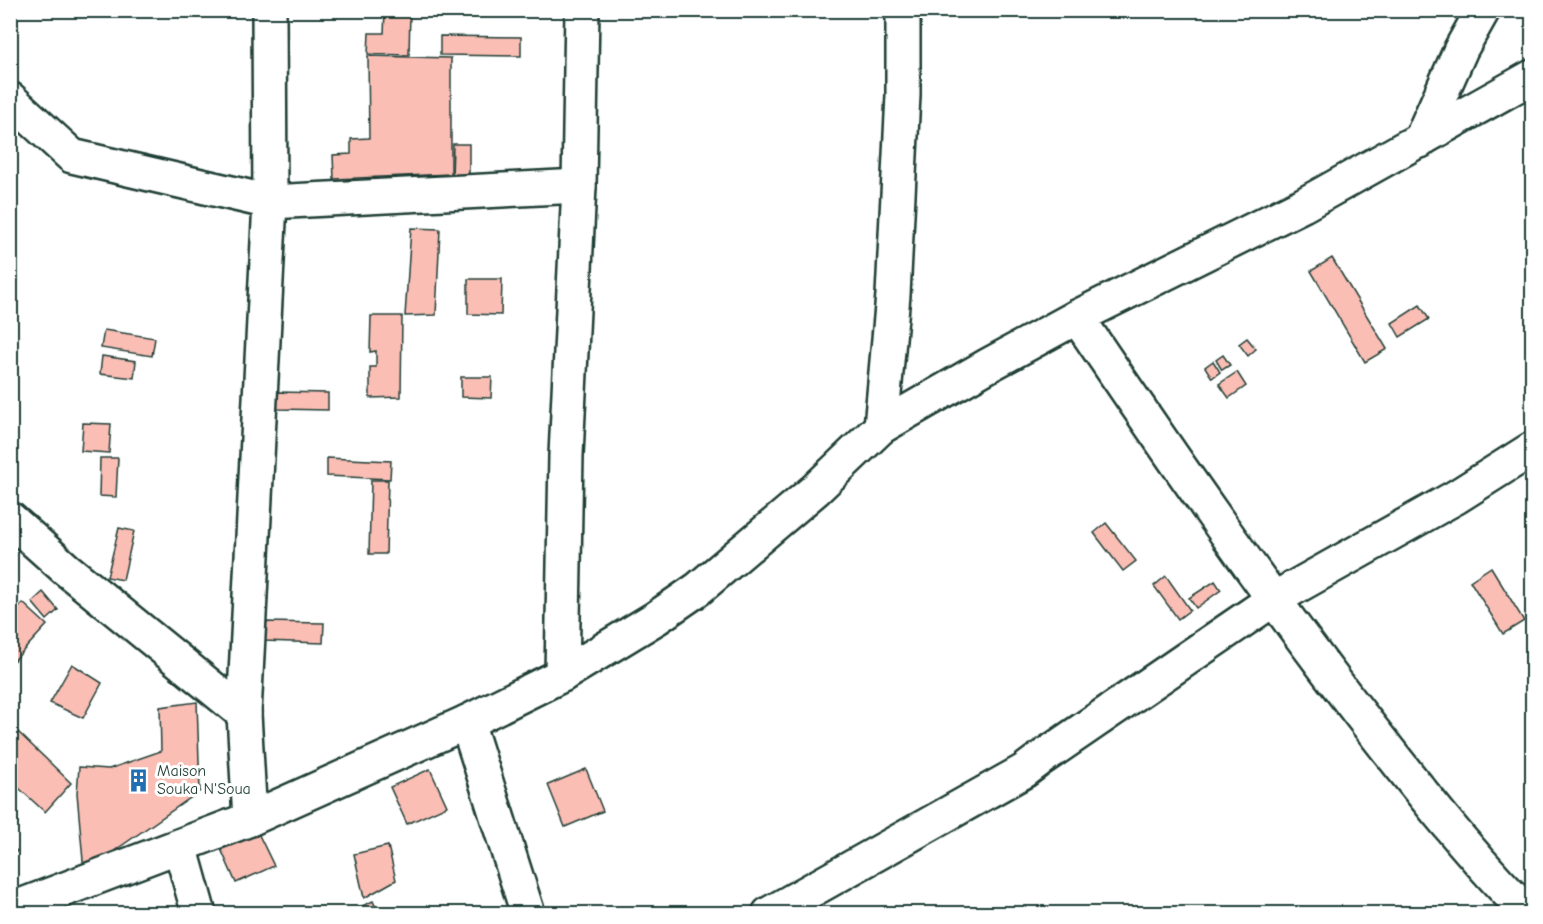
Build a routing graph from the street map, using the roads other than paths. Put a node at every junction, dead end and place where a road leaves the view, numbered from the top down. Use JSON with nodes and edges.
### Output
{"nodes":[{"id":1,"x":269,"y":10,"type":"edge"},
{"id":2,"x":582,"y":10,"type":"edge"},
{"id":3,"x":903,"y":10,"type":"edge"},
{"id":4,"x":1483,"y":10,"type":"edge"},
{"id":5,"x":1533,"y":76,"type":"edge"},
{"id":6,"x":10,"y":99,"type":"edge"},
{"id":7,"x":1420,"y":141,"type":"junction"},
{"id":8,"x":579,"y":186,"type":"junction"},
{"id":9,"x":270,"y":202,"type":"junction"},
{"id":10,"x":1077,"y":317,"type":"junction"},
{"id":11,"x":881,"y":428,"type":"junction"},
{"id":12,"x":1533,"y":449,"type":"edge"},
{"id":13,"x":10,"y":519,"type":"edge"},
{"id":14,"x":1274,"y":599,"type":"junction"},
{"id":15,"x":562,"y":675,"type":"junction"},
{"id":16,"x":244,"y":714,"type":"junction"},
{"id":17,"x":467,"y":722,"type":"junction"},
{"id":18,"x":250,"y":819,"type":"junction"},
{"id":19,"x":180,"y":846,"type":"junction"},
{"id":20,"x":1518,"y":899,"type":"edge"},
{"id":21,"x":808,"y":905,"type":"edge"},
{"id":22,"x":10,"y":910,"type":"edge"},
{"id":23,"x":200,"y":914,"type":"edge"},
{"id":24,"x":528,"y":914,"type":"edge"},
{"id":25,"x":770,"y":914,"type":"edge"}],
"edges":[{"from":1,"to":9,"type":"street"},
{"from":2,"to":8,"type":"street"},
{"from":3,"to":11,"type":"street"},
{"from":4,"to":7,"type":"street"},
{"from":5,"to":7,"type":"street"},
{"from":6,"to":9,"type":"street"},
{"from":7,"to":10,"type":"street"},
{"from":8,"to":9,"type":"street"},
{"from":8,"to":15,"type":"street"},
{"from":9,"to":16,"type":"street"},
{"from":10,"to":11,"type":"street"},
{"from":10,"to":14,"type":"street"},
{"from":11,"to":15,"type":"street"},
{"from":12,"to":14,"type":"street"},
{"from":13,"to":16,"type":"street"},
{"from":14,"to":20,"type":"street"},
{"from":14,"to":21,"type":"street"},
{"from":15,"to":17,"type":"street"},
{"from":16,"to":18,"type":"street"},
{"from":17,"to":18,"type":"street"},
{"from":17,"to":24,"type":"street"},
{"from":18,"to":19,"type":"street"},
{"from":19,"to":22,"type":"street"},
{"from":19,"to":23,"type":"street"},
{"from":21,"to":25,"type":"street"}]}
